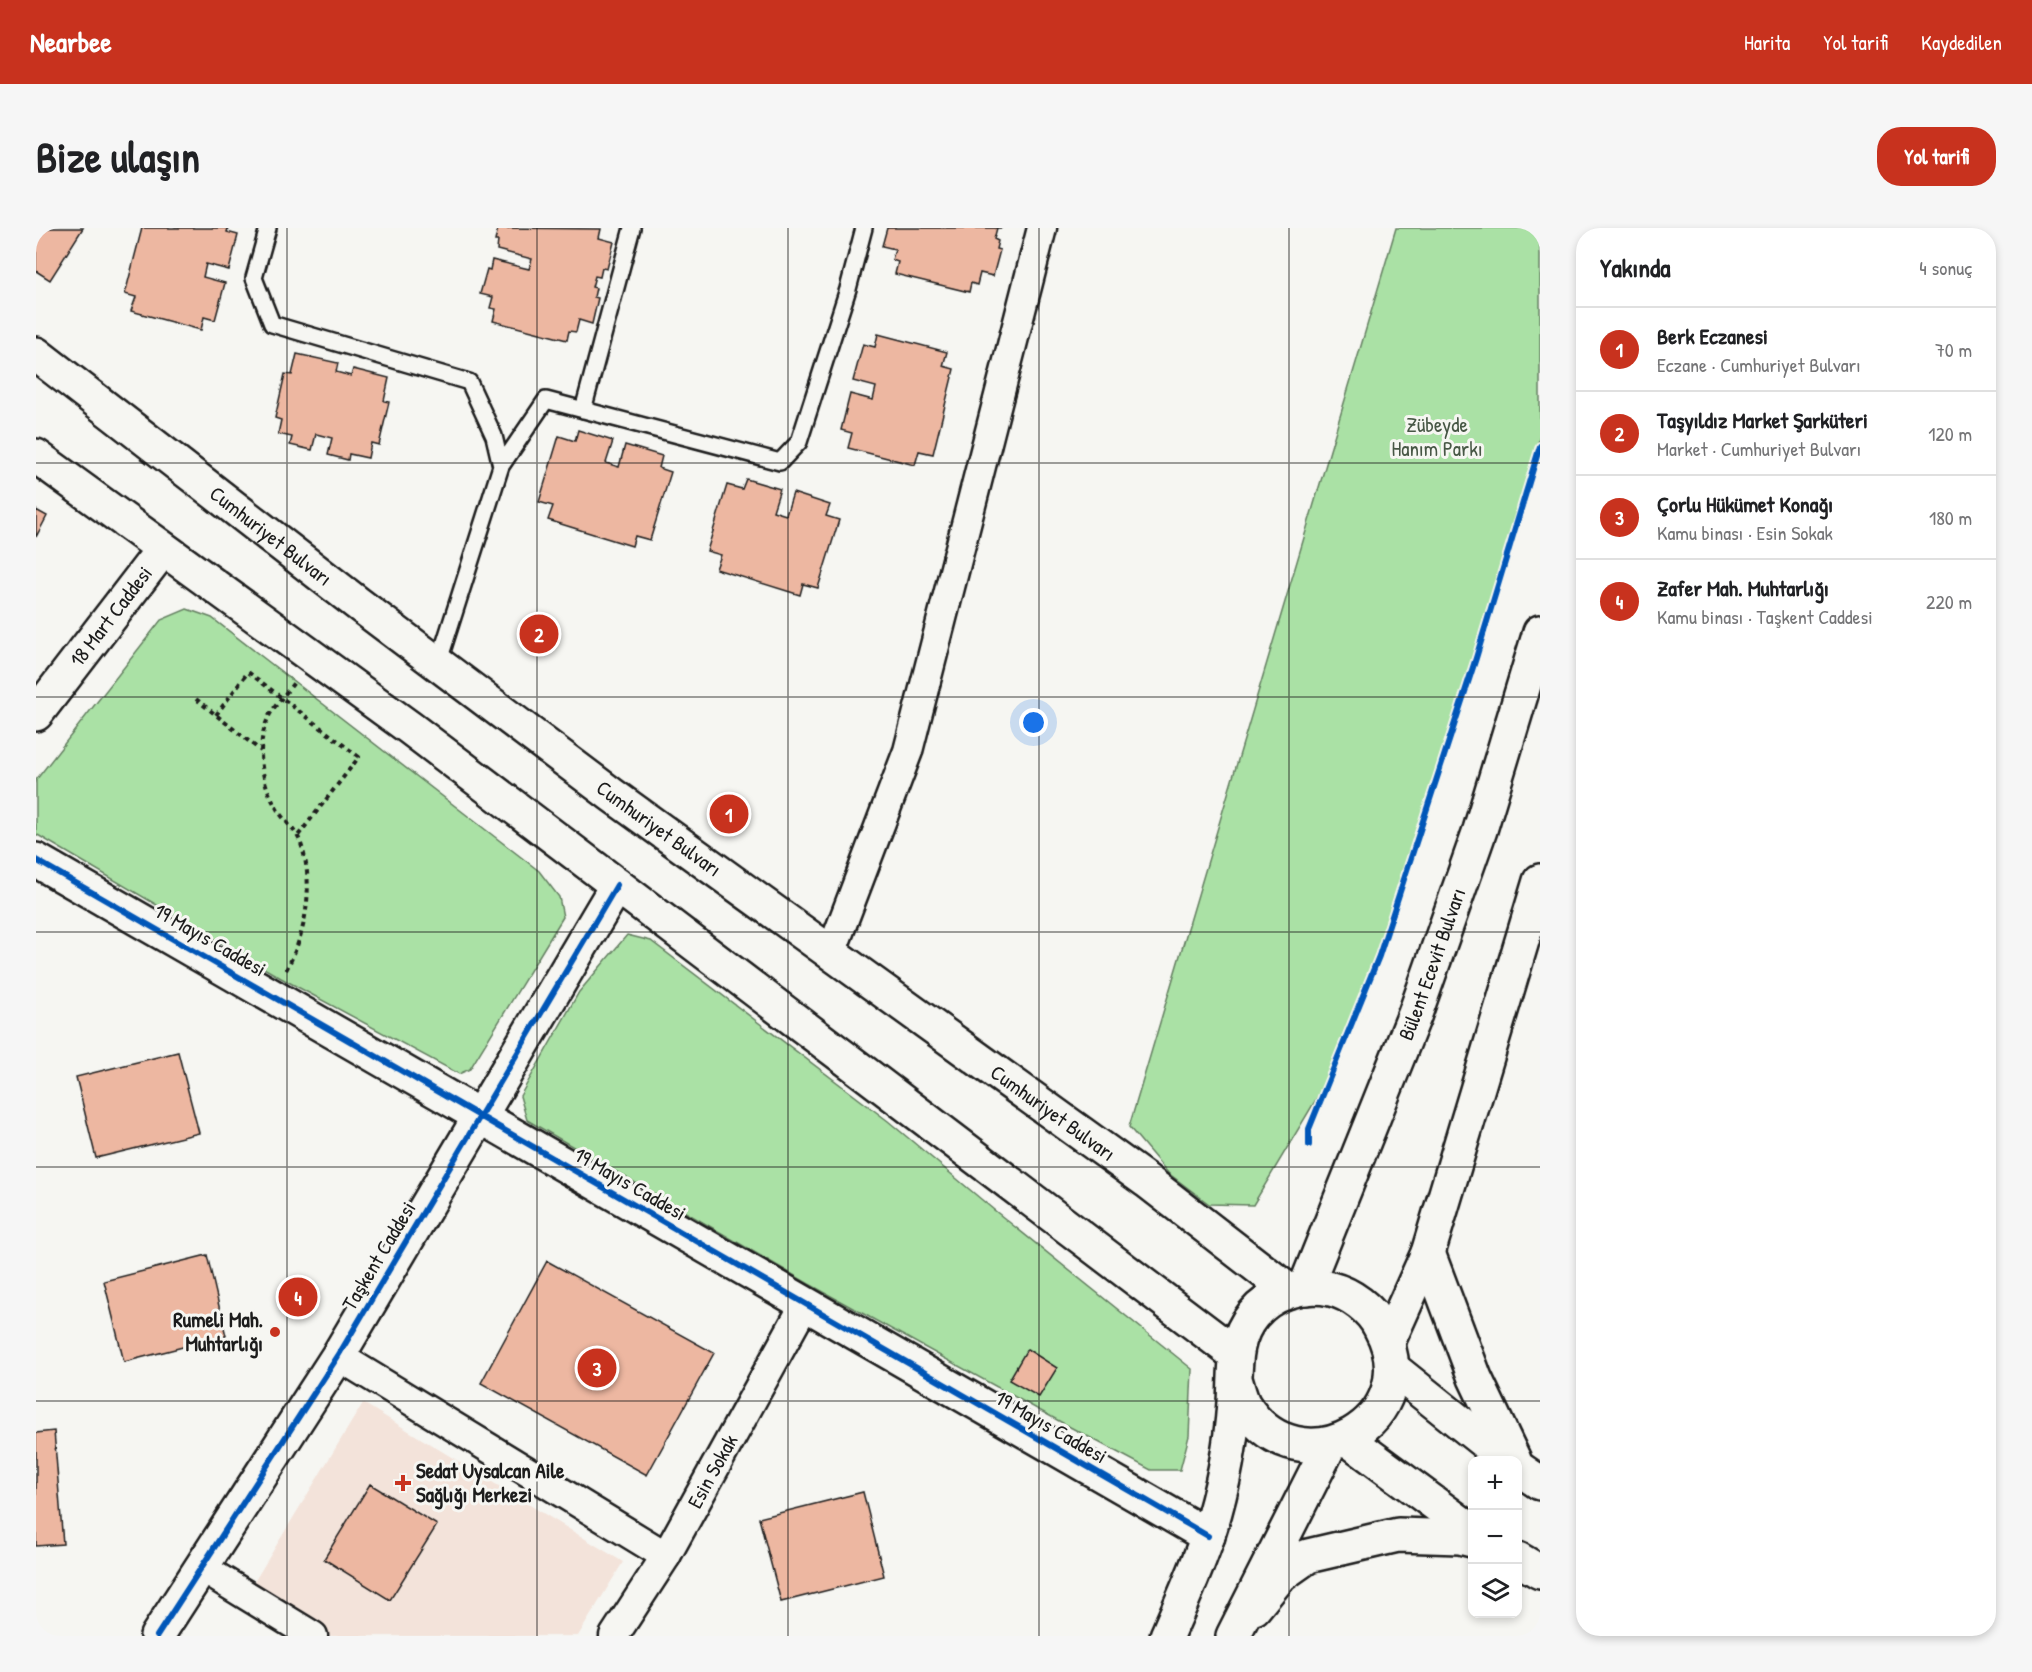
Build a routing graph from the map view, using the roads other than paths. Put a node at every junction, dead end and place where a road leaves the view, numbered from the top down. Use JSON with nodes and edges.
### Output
{"nodes":[{"id":1,"x":268,"y":228,"type":"edge"},
{"id":2,"x":632,"y":228,"type":"edge"},
{"id":3,"x":864,"y":228,"type":"edge"},
{"id":4,"x":1042,"y":228,"type":"edge"},
{"id":5,"x":36,"y":354,"type":"edge"},
{"id":6,"x":583,"y":410,"type":"junction"},
{"id":7,"x":36,"y":456,"type":"edge"},
{"id":8,"x":501,"y":466,"type":"junction"},
{"id":9,"x":163,"y":549,"type":"junction"},
{"id":10,"x":1540,"y":632,"type":"edge"},
{"id":11,"x":438,"y":664,"type":"junction"},
{"id":12,"x":36,"y":714,"type":"edge"},
{"id":13,"x":36,"y":860,"type":"edge"},
{"id":14,"x":1540,"y":881,"type":"edge"},
{"id":15,"x":617,"y":885,"type":"junction"},
{"id":16,"x":831,"y":953,"type":"junction"},
{"id":17,"x":480,"y":1116,"type":"junction"},
{"id":18,"x":1428,"y":1252,"type":"junction"},
{"id":19,"x":1297,"y":1289,"type":"junction"},
{"id":20,"x":805,"y":1304,"type":"junction"},
{"id":21,"x":1390,"y":1355,"type":"junction"},
{"id":22,"x":338,"y":1356,"type":"junction"},
{"id":23,"x":1235,"y":1367,"type":"junction"},
{"id":24,"x":1338,"y":1441,"type":"junction"},
{"id":25,"x":1502,"y":1456,"type":"edge"},
{"id":26,"x":1512,"y":1456,"type":"edge"},
{"id":27,"x":1522,"y":1471,"type":"edge"},
{"id":28,"x":1540,"y":1483,"type":"edge"},
{"id":29,"x":1468,"y":1528,"type":"edge"},
{"id":30,"x":1208,"y":1536,"type":"junction"},
{"id":31,"x":1468,"y":1539,"type":"edge"},
{"id":32,"x":666,"y":1556,"type":"junction"},
{"id":33,"x":1522,"y":1561,"type":"edge"},
{"id":34,"x":202,"y":1568,"type":"junction"},
{"id":35,"x":1540,"y":1572,"type":"edge"},
{"id":36,"x":1234,"y":1633,"type":"edge"},
{"id":37,"x":157,"y":1636,"type":"edge"},
{"id":38,"x":313,"y":1636,"type":"edge"},
{"id":39,"x":614,"y":1636,"type":"edge"},
{"id":40,"x":1167,"y":1636,"type":"edge"}],
"edges":[{"from":1,"to":8,"type":"lane"},
{"from":2,"to":6,"type":"lane"},
{"from":3,"to":6,"type":"lane"},
{"from":4,"to":16,"type":"street"},
{"from":5,"to":11,"type":"main road","name":"Cumhuriyet Bulvarı"},
{"from":6,"to":8,"type":"lane"},
{"from":7,"to":9,"type":"main road"},
{"from":8,"to":11,"type":"lane"},
{"from":9,"to":12,"type":"main road","name":"18 Mart Caddesi"},
{"from":9,"to":15,"type":"main road"},
{"from":10,"to":19,"type":"main road","name":"Bülent Ecevit Bulvarı"},
{"from":11,"to":16,"type":"main road","name":"Cumhuriyet Bulvarı"},
{"from":13,"to":17,"type":"main road","name":"19 Mayıs Caddesi"},
{"from":14,"to":18,"type":"main road"},
{"from":15,"to":17,"type":"main road","name":"Taşkent Caddesi"},
{"from":15,"to":23,"type":"main road"},
{"from":16,"to":19,"type":"main road","name":"Cumhuriyet Bulvarı"},
{"from":17,"to":20,"type":"main road","name":"19 Mayıs Caddesi"},
{"from":17,"to":22,"type":"main road","name":"Taşkent Caddesi"},
{"from":18,"to":21,"type":"main road"},
{"from":18,"to":26,"type":"main road"},
{"from":19,"to":21,"type":"main road"},
{"from":19,"to":23,"type":"main road"},
{"from":20,"to":30,"type":"main road","name":"19 Mayıs Caddesi"},
{"from":20,"to":32,"type":"street","name":"Esin Sokak"},
{"from":21,"to":24,"type":"main road"},
{"from":21,"to":25,"type":"main road"},
{"from":22,"to":32,"type":"street"},
{"from":22,"to":34,"type":"main road","name":"Taşkent Caddesi"},
{"from":23,"to":24,"type":"main road"},
{"from":23,"to":30,"type":"main road"},
{"from":24,"to":29,"type":"main road"},
{"from":24,"to":36,"type":"main road"},
{"from":27,"to":28,"type":"main road"},
{"from":30,"to":40,"type":"main road"},
{"from":31,"to":36,"type":"main road"},
{"from":32,"to":39,"type":"street","name":"Esin Sokak"},
{"from":33,"to":35,"type":"main road"},
{"from":34,"to":37,"type":"main road","name":"Taşkent Caddesi"},
{"from":34,"to":38,"type":"street"}]}
